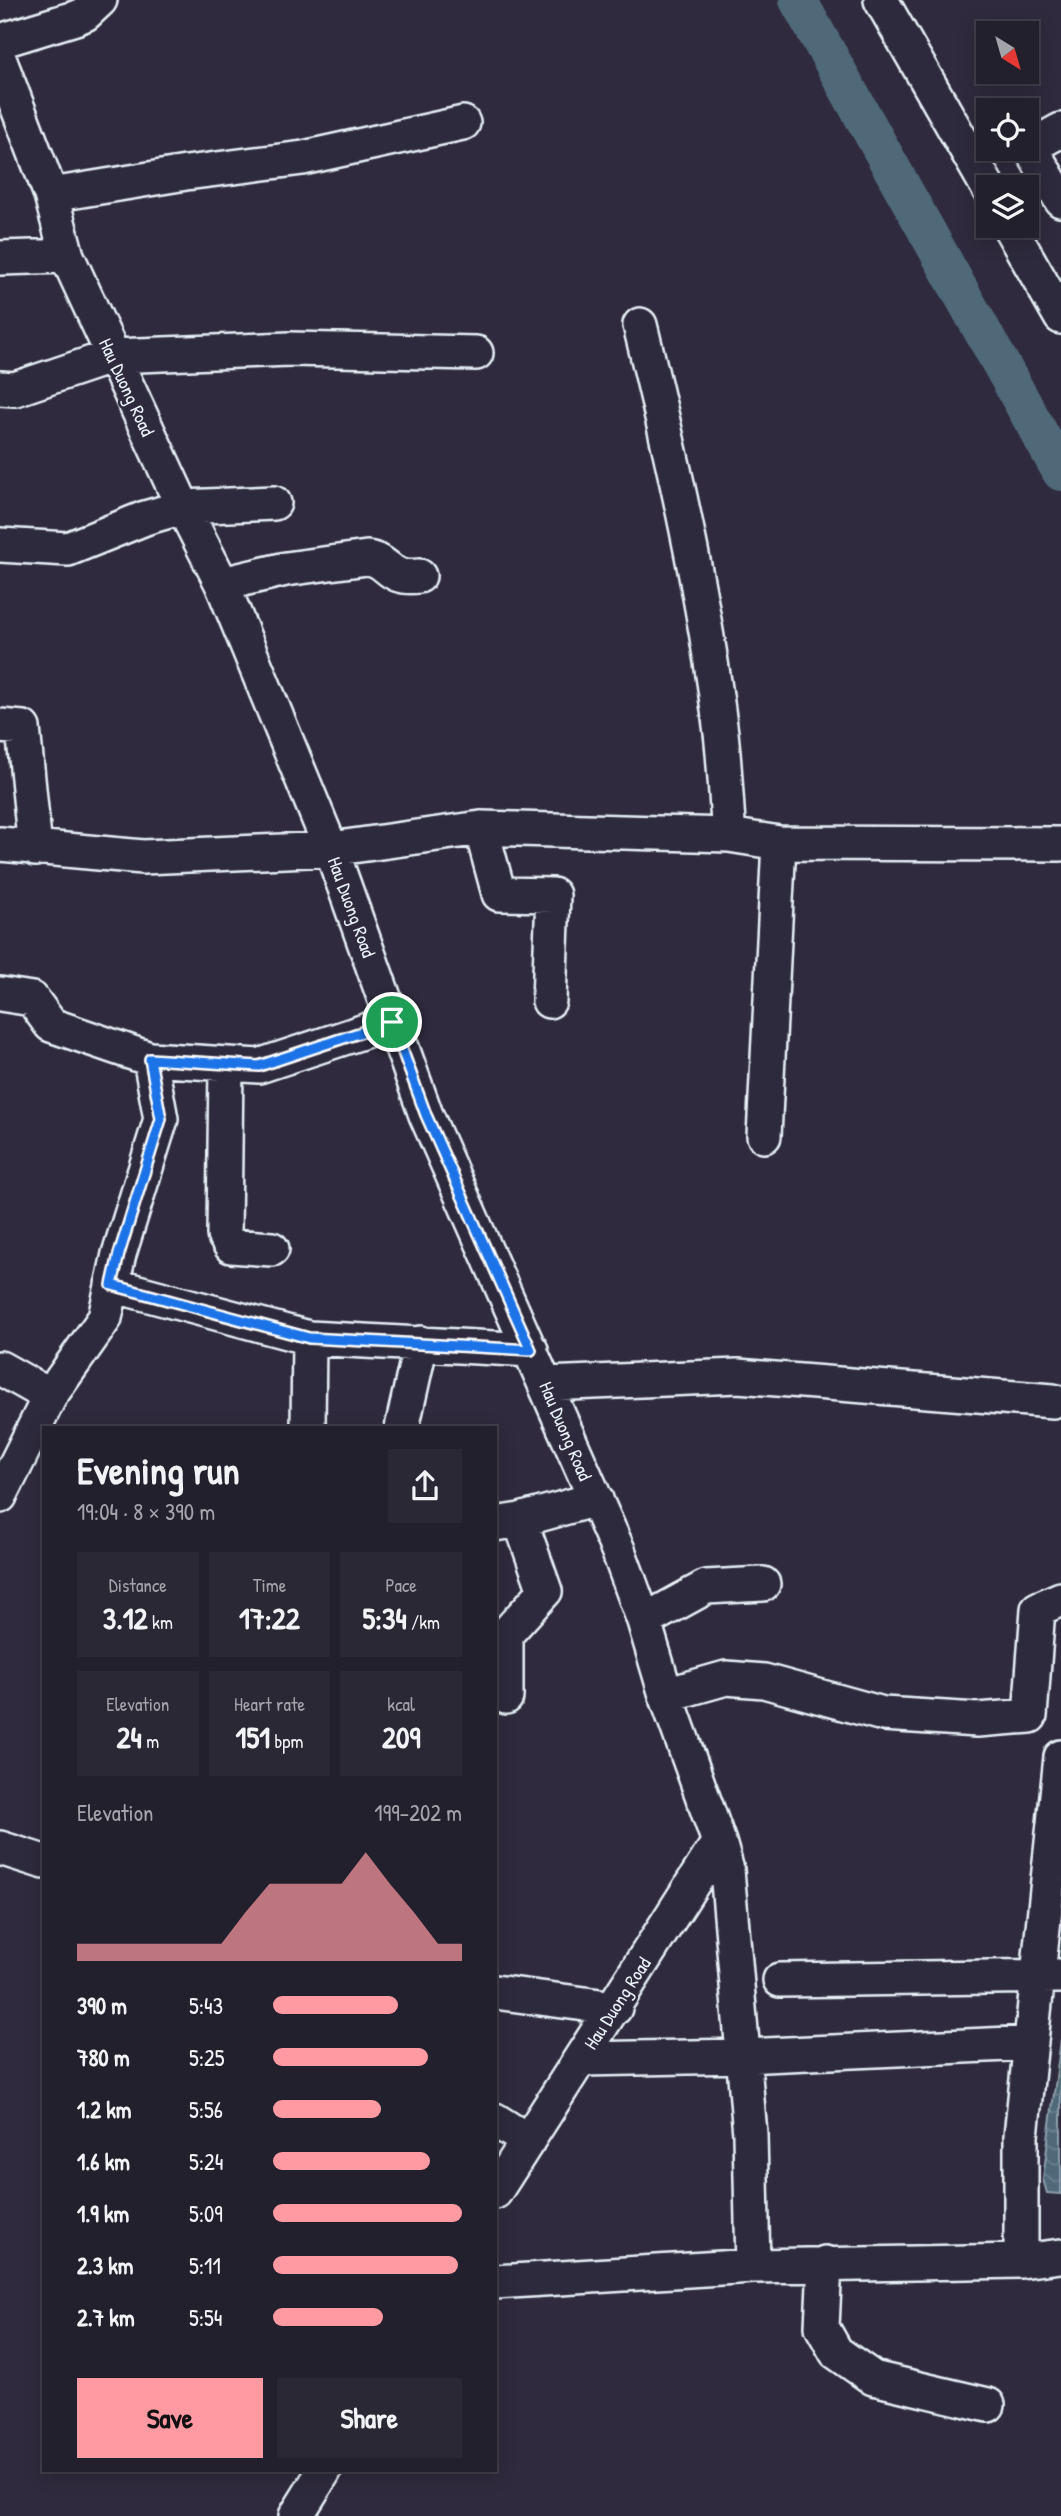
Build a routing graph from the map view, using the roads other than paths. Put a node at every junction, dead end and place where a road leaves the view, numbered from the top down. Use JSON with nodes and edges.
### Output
{"nodes":[{"id":1,"x":100,"y":0,"type":"edge"},
{"id":2,"x":881,"y":0,"type":"edge"},
{"id":3,"x":0,"y":41,"type":"edge"},
{"id":4,"x":0,"y":61,"type":"edge"},
{"id":5,"x":463,"y":123,"type":"dead end"},
{"id":6,"x":1061,"y":130,"type":"edge"},
{"id":7,"x":980,"y":175,"type":"edge"},
{"id":8,"x":51,"y":195,"type":"junction"},
{"id":9,"x":1061,"y":200,"type":"edge"},
{"id":10,"x":1016,"y":238,"type":"edge"},
{"id":11,"x":67,"y":256,"type":"junction"},
{"id":12,"x":0,"y":258,"type":"edge"},
{"id":13,"x":1061,"y":317,"type":"edge"},
{"id":14,"x":640,"y":325,"type":"dead end"},
{"id":15,"x":476,"y":353,"type":"dead end"},
{"id":16,"x":113,"y":356,"type":"junction"},
{"id":17,"x":0,"y":388,"type":"edge"},
{"id":18,"x":274,"y":503,"type":"dead end"},
{"id":19,"x":183,"y":507,"type":"junction"},
{"id":20,"x":0,"y":545,"type":"edge"},
{"id":21,"x":419,"y":576,"type":"dead end"},
{"id":22,"x":222,"y":584,"type":"junction"},
{"id":23,"x":0,"y":726,"type":"edge"},
{"id":24,"x":481,"y":828,"type":"junction"},
{"id":25,"x":729,"y":835,"type":"junction"},
{"id":26,"x":779,"y":843,"type":"junction"},
{"id":27,"x":0,"y":844,"type":"edge"},
{"id":28,"x":1061,"y":844,"type":"edge"},
{"id":29,"x":35,"y":849,"type":"junction"},
{"id":30,"x":331,"y":849,"type":"junction"},
{"id":31,"x":0,"y":994,"type":"edge"},
{"id":32,"x":549,"y":1001,"type":"dead end"},
{"id":33,"x":392,"y":1022,"type":"junction"},
{"id":34,"x":150,"y":1059,"type":"junction"},
{"id":35,"x":226,"y":1064,"type":"junction"},
{"id":36,"x":764,"y":1136,"type":"dead end"},
{"id":37,"x":272,"y":1249,"type":"dead end"},
{"id":38,"x":112,"y":1285,"type":"junction"},
{"id":39,"x":309,"y":1338,"type":"junction"},
{"id":40,"x":421,"y":1343,"type":"junction"},
{"id":41,"x":531,"y":1350,"type":"junction"},
{"id":42,"x":0,"y":1368,"type":"edge"},
{"id":43,"x":546,"y":1384,"type":"junction"},
{"id":44,"x":50,"y":1396,"type":"junction"},
{"id":45,"x":1053,"y":1401,"type":"dead end"},
{"id":46,"x":308,"y":1426,"type":"edge"},
{"id":47,"x":402,"y":1426,"type":"edge"},
{"id":48,"x":0,"y":1496,"type":"edge"},
{"id":49,"x":596,"y":1499,"type":"junction"},
{"id":50,"x":507,"y":1522,"type":"edge"},
{"id":51,"x":763,"y":1584,"type":"dead end"},
{"id":52,"x":1061,"y":1599,"type":"edge"},
{"id":53,"x":644,"y":1620,"type":"junction"},
{"id":54,"x":666,"y":1695,"type":"junction"},
{"id":55,"x":506,"y":1696,"type":"dead end"},
{"id":56,"x":1061,"y":1757,"type":"edge"},
{"id":57,"x":719,"y":1842,"type":"junction"},
{"id":58,"x":0,"y":1848,"type":"edge"},
{"id":59,"x":42,"y":1861,"type":"edge"},
{"id":60,"x":1050,"y":1976,"type":"edge"},
{"id":61,"x":780,"y":1980,"type":"dead end"},
{"id":62,"x":497,"y":1992,"type":"edge"},
{"id":63,"x":615,"y":2008,"type":"junction"},
{"id":64,"x":1031,"y":2043,"type":"junction"},
{"id":65,"x":743,"y":2056,"type":"junction"},
{"id":66,"x":581,"y":2059,"type":"junction"},
{"id":67,"x":497,"y":2121,"type":"edge"},
{"id":68,"x":528,"y":2141,"type":"junction"},
{"id":69,"x":497,"y":2189,"type":"edge"},
{"id":70,"x":1061,"y":2256,"type":"edge"},
{"id":71,"x":1021,"y":2261,"type":"junction"},
{"id":72,"x":825,"y":2263,"type":"junction"},
{"id":73,"x":753,"y":2266,"type":"junction"},
{"id":74,"x":497,"y":2282,"type":"edge"},
{"id":75,"x":988,"y":2405,"type":"dead end"},
{"id":76,"x":323,"y":2472,"type":"edge"},
{"id":77,"x":296,"y":2516,"type":"edge"}],
"edges":[{"from":1,"to":3,"type":"street"},
{"from":2,"to":7,"type":"street"},
{"from":4,"to":8,"type":"street","name":"Hau Duong Road"},
{"from":5,"to":8,"type":"street"},
{"from":6,"to":9,"type":"street"},
{"from":8,"to":11,"type":"street","name":"Hau Duong Road"},
{"from":10,"to":13,"type":"street"},
{"from":11,"to":12,"type":"street"},
{"from":11,"to":16,"type":"street","name":"Hau Duong Road"},
{"from":14,"to":25,"type":"street"},
{"from":15,"to":16,"type":"street"},
{"from":16,"to":17,"type":"street"},
{"from":16,"to":19,"type":"street","name":"Hau Duong Road"},
{"from":18,"to":19,"type":"street"},
{"from":19,"to":20,"type":"street"},
{"from":19,"to":22,"type":"street","name":"Hau Duong Road"},
{"from":21,"to":22,"type":"street"},
{"from":22,"to":30,"type":"street","name":"Hau Duong Road"},
{"from":23,"to":29,"type":"street"},
{"from":24,"to":25,"type":"street"},
{"from":24,"to":30,"type":"street"},
{"from":24,"to":32,"type":"street"},
{"from":25,"to":26,"type":"street"},
{"from":26,"to":28,"type":"street"},
{"from":26,"to":36,"type":"street"},
{"from":27,"to":29,"type":"street"},
{"from":29,"to":30,"type":"street"},
{"from":30,"to":33,"type":"street","name":"Hau Duong Road"},
{"from":31,"to":34,"type":"street"},
{"from":33,"to":35,"type":"street"},
{"from":33,"to":41,"type":"street","name":"Hau Duong Road"},
{"from":34,"to":35,"type":"street"},
{"from":34,"to":38,"type":"street"},
{"from":35,"to":37,"type":"street"},
{"from":38,"to":39,"type":"street"},
{"from":38,"to":44,"type":"street"},
{"from":39,"to":40,"type":"street"},
{"from":39,"to":46,"type":"street"},
{"from":40,"to":41,"type":"street"},
{"from":40,"to":47,"type":"street"},
{"from":41,"to":43,"type":"street","name":"Hau Duong Road"},
{"from":42,"to":44,"type":"street"},
{"from":43,"to":45,"type":"street"},
{"from":43,"to":49,"type":"street","name":"Hau Duong Road"},
{"from":44,"to":48,"type":"street"},
{"from":49,"to":50,"type":"street"},
{"from":49,"to":53,"type":"street","name":"Hau Duong Road"},
{"from":50,"to":55,"type":"street"},
{"from":51,"to":53,"type":"street"},
{"from":52,"to":54,"type":"street"},
{"from":53,"to":54,"type":"street","name":"Hau Duong Road"},
{"from":54,"to":57,"type":"street","name":"Hau Duong Road"},
{"from":56,"to":60,"type":"street"},
{"from":57,"to":63,"type":"street","name":"Hau Duong Road"},
{"from":57,"to":65,"type":"street"},
{"from":58,"to":59,"type":"street"},
{"from":60,"to":61,"type":"street"},
{"from":60,"to":64,"type":"street"},
{"from":62,"to":63,"type":"street"},
{"from":63,"to":66,"type":"street","name":"Hau Duong Road"},
{"from":64,"to":65,"type":"street"},
{"from":64,"to":71,"type":"street"},
{"from":65,"to":66,"type":"street"},
{"from":65,"to":73,"type":"street"},
{"from":66,"to":68,"type":"street","name":"Hau Duong Road"},
{"from":67,"to":68,"type":"street"},
{"from":68,"to":69,"type":"street","name":"Hau Duong Road"},
{"from":70,"to":71,"type":"street"},
{"from":71,"to":72,"type":"street"},
{"from":72,"to":73,"type":"street"},
{"from":72,"to":75,"type":"street"},
{"from":73,"to":74,"type":"street"},
{"from":76,"to":77,"type":"street"}]}
